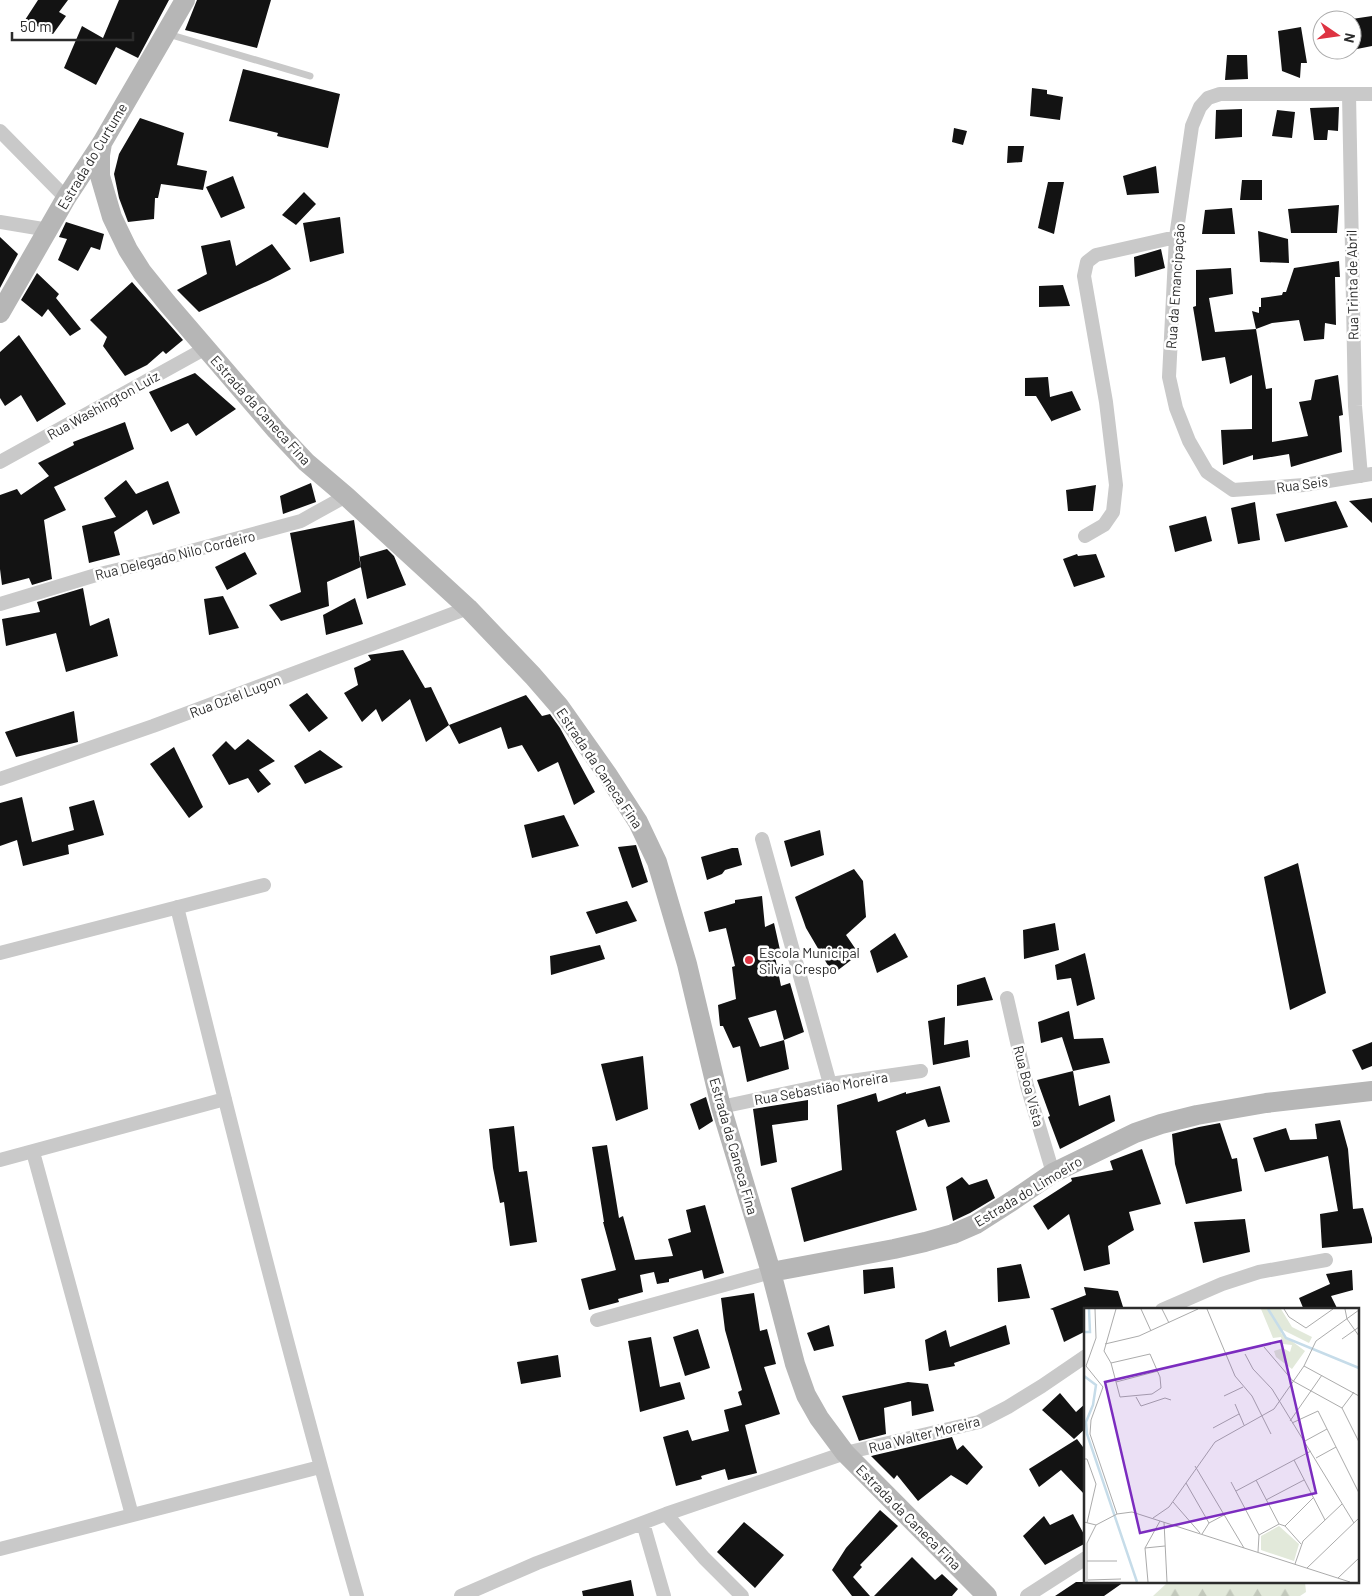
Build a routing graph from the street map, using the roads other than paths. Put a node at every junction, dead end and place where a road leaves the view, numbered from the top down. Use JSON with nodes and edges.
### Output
{"nodes":[{"id":1,"x":185,"y":0,"type":"edge"},
{"id":2,"x":165,"y":34,"type":"junction"},
{"id":3,"x":310,"y":76,"type":"dead end"},
{"id":4,"x":1349,"y":94,"type":"junction"},
{"id":5,"x":1372,"y":94,"type":"edge"},
{"id":6,"x":0,"y":131,"type":"edge"},
{"id":7,"x":102,"y":143,"type":"joint"},
{"id":8,"x":90,"y":175,"type":"junction"},
{"id":9,"x":66,"y":198,"type":"junction"},
{"id":10,"x":0,"y":222,"type":"edge"},
{"id":11,"x":49,"y":230,"type":"junction"},
{"id":12,"x":1176,"y":237,"type":"junction"},
{"id":13,"x":0,"y":313,"type":"edge"},
{"id":14,"x":206,"y":348,"type":"junction"},
{"id":15,"x":0,"y":462,"type":"edge"},
{"id":16,"x":1366,"y":475,"type":"edge"},
{"id":17,"x":1232,"y":490,"type":"joint"},
{"id":18,"x":346,"y":496,"type":"junction"},
{"id":19,"x":1086,"y":536,"type":"dead end"},
{"id":20,"x":0,"y":604,"type":"edge"},
{"id":21,"x":468,"y":608,"type":"junction"},
{"id":22,"x":0,"y":779,"type":"edge"},
{"id":23,"x":762,"y":839,"type":"dead end"},
{"id":24,"x":264,"y":885,"type":"dead end"},
{"id":25,"x":177,"y":907,"type":"junction"},
{"id":26,"x":0,"y":954,"type":"edge"},
{"id":27,"x":1007,"y":998,"type":"dead end"},
{"id":28,"x":921,"y":1072,"type":"dead end"},
{"id":29,"x":830,"y":1084,"type":"junction"},
{"id":30,"x":1372,"y":1091,"type":"edge"},
{"id":31,"x":225,"y":1099,"type":"junction"},
{"id":32,"x":721,"y":1107,"type":"junction"},
{"id":33,"x":33,"y":1152,"type":"junction"},
{"id":34,"x":0,"y":1160,"type":"edge"},
{"id":35,"x":1053,"y":1173,"type":"junction"},
{"id":36,"x":1326,"y":1260,"type":"dead end"},
{"id":37,"x":771,"y":1272,"type":"junction"},
{"id":38,"x":1167,"y":1308,"type":"edge"},
{"id":39,"x":597,"y":1320,"type":"dead end"},
{"id":40,"x":1084,"y":1357,"type":"edge"},
{"id":41,"x":845,"y":1453,"type":"junction"},
{"id":42,"x":320,"y":1467,"type":"junction"},
{"id":43,"x":666,"y":1514,"type":"junction"},
{"id":44,"x":132,"y":1515,"type":"junction"},
{"id":45,"x":644,"y":1523,"type":"junction"},
{"id":46,"x":0,"y":1549,"type":"edge"},
{"id":47,"x":1084,"y":1559,"type":"edge"},
{"id":48,"x":357,"y":1596,"type":"edge"},
{"id":49,"x":462,"y":1596,"type":"edge"},
{"id":50,"x":664,"y":1596,"type":"edge"},
{"id":51,"x":742,"y":1596,"type":"edge"},
{"id":52,"x":987,"y":1596,"type":"edge"},
{"id":53,"x":1027,"y":1596,"type":"edge"}],
"edges":[{"from":1,"to":2,"type":"street","name":"Estrada do Curtume"},
{"from":2,"to":3,"type":"lane"},
{"from":2,"to":7,"type":"street","name":"Estrada do Curtume"},
{"from":4,"to":5,"type":"street","name":"Rua da Emancipação"},
{"from":4,"to":12,"type":"street","name":"Rua da Emancipação"},
{"from":4,"to":16,"type":"street","name":"Rua Trinta de Abril"},
{"from":6,"to":9,"type":"street"},
{"from":7,"to":8,"type":"street","name":"Estrada da Caneca Fina"},
{"from":8,"to":9,"type":"street","name":"Estrada do Curtume"},
{"from":8,"to":14,"type":"street","name":"Estrada da Caneca Fina"},
{"from":9,"to":11,"type":"street","name":"Estrada do Curtume"},
{"from":10,"to":11,"type":"street"},
{"from":11,"to":13,"type":"street","name":"Estrada do Curtume"},
{"from":12,"to":17,"type":"street","name":"Rua da Emancipação"},
{"from":12,"to":19,"type":"street"},
{"from":14,"to":15,"type":"street","name":"Rua Washington Luiz"},
{"from":14,"to":18,"type":"street","name":"Estrada da Caneca Fina"},
{"from":16,"to":17,"type":"street","name":"Rua Seis"},
{"from":18,"to":20,"type":"street","name":"Rua Delegado Nilo Cordeiro"},
{"from":18,"to":21,"type":"street","name":"Estrada da Caneca Fina"},
{"from":21,"to":22,"type":"street","name":"Rua Oziel Lugon"},
{"from":21,"to":32,"type":"street","name":"Estrada da Caneca Fina"},
{"from":23,"to":29,"type":"street"},
{"from":24,"to":25,"type":"street"},
{"from":25,"to":26,"type":"street"},
{"from":25,"to":31,"type":"street"},
{"from":27,"to":35,"type":"street","name":"Rua Boa Vista"},
{"from":28,"to":29,"type":"street","name":"Rua Sebastião Moreira"},
{"from":29,"to":32,"type":"street","name":"Rua Sebastião Moreira"},
{"from":30,"to":35,"type":"street","name":"Estrada do Limoeiro"},
{"from":31,"to":33,"type":"street"},
{"from":31,"to":42,"type":"street"},
{"from":32,"to":37,"type":"street","name":"Estrada da Caneca Fina"},
{"from":33,"to":34,"type":"street"},
{"from":33,"to":44,"type":"street"},
{"from":35,"to":37,"type":"street","name":"Estrada do Limoeiro"},
{"from":36,"to":38,"type":"street"},
{"from":37,"to":39,"type":"street"},
{"from":37,"to":41,"type":"street","name":"Estrada da Caneca Fina"},
{"from":40,"to":41,"type":"street","name":"Rua Walter Moreira"},
{"from":41,"to":43,"type":"street","name":"Rua Walter Moreira"},
{"from":41,"to":52,"type":"street","name":"Estrada da Caneca Fina"},
{"from":42,"to":44,"type":"street"},
{"from":42,"to":48,"type":"street"},
{"from":43,"to":45,"type":"street","name":"Rua Walter Moreira"},
{"from":43,"to":51,"type":"street"},
{"from":44,"to":46,"type":"street"},
{"from":45,"to":49,"type":"street","name":"Rua Walter Moreira"},
{"from":45,"to":50,"type":"street"},
{"from":47,"to":53,"type":"street"}]}
